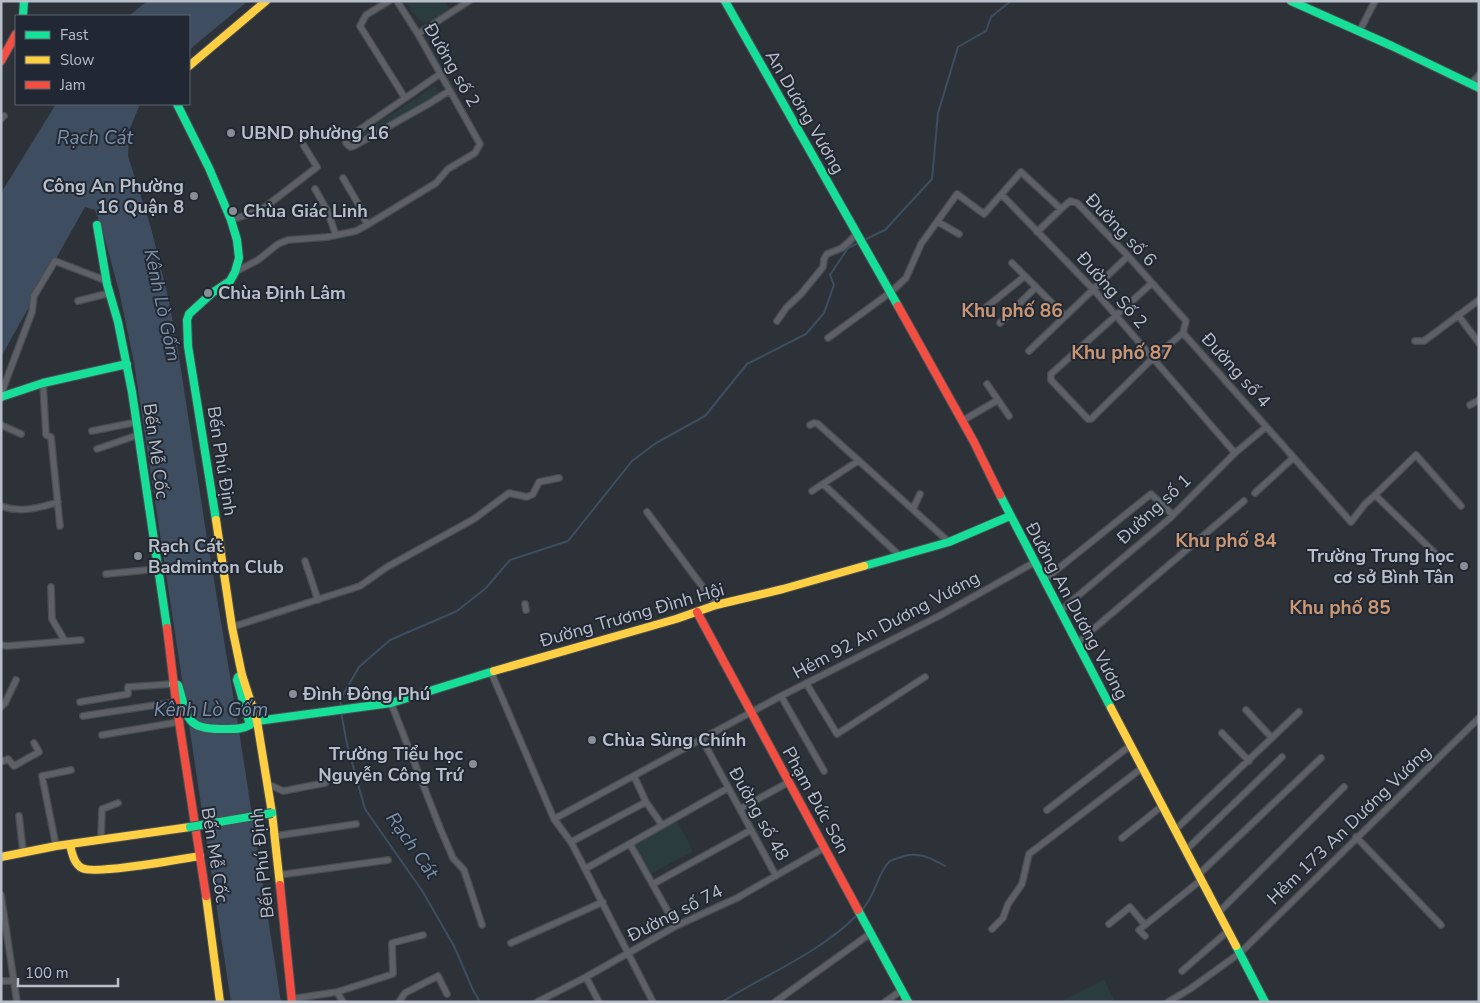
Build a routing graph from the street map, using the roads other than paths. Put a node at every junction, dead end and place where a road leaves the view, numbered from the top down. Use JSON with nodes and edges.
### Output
{"nodes":[{"id":1,"x":24,"y":1,"type":"edge"},
{"id":2,"x":266,"y":1,"type":"edge"},
{"id":3,"x":389,"y":1,"type":"edge"},
{"id":4,"x":397,"y":1,"type":"edge"},
{"id":5,"x":470,"y":1,"type":"edge"},
{"id":6,"x":725,"y":1,"type":"edge"},
{"id":7,"x":1291,"y":1,"type":"edge"},
{"id":8,"x":1375,"y":1,"type":"edge"},
{"id":9,"x":23,"y":15,"type":"edge"},
{"id":10,"x":1359,"y":32,"type":"junction"},
{"id":11,"x":418,"y":34,"type":"junction"},
{"id":12,"x":15,"y":36,"type":"edge"},
{"id":13,"x":1,"y":61,"type":"edge"},
{"id":14,"x":190,"y":65,"type":"edge"},
{"id":15,"x":440,"y":74,"type":"junction"},
{"id":16,"x":1479,"y":76,"type":"edge"},
{"id":17,"x":1475,"y":86,"type":"edge"},
{"id":18,"x":450,"y":90,"type":"junction"},
{"id":19,"x":405,"y":98,"type":"junction"},
{"id":20,"x":178,"y":105,"type":"edge"},
{"id":21,"x":304,"y":146,"type":"dead end"},
{"id":22,"x":343,"y":178,"type":"dead end"},
{"id":23,"x":315,"y":189,"type":"dead end"},
{"id":24,"x":1002,"y":195,"type":"junction"},
{"id":25,"x":1061,"y":209,"type":"junction"},
{"id":26,"x":231,"y":220,"type":"junction"},
{"id":27,"x":938,"y":222,"type":"junction"},
{"id":28,"x":97,"y":225,"type":"dead end"},
{"id":29,"x":367,"y":226,"type":"junction"},
{"id":30,"x":1037,"y":232,"type":"junction"},
{"id":31,"x":959,"y":234,"type":"dead end"},
{"id":32,"x":336,"y":235,"type":"junction"},
{"id":33,"x":858,"y":235,"type":"junction"},
{"id":34,"x":1128,"y":256,"type":"junction"},
{"id":35,"x":1012,"y":263,"type":"dead end"},
{"id":36,"x":235,"y":272,"type":"junction"},
{"id":37,"x":1025,"y":276,"type":"junction"},
{"id":38,"x":107,"y":281,"type":"junction"},
{"id":39,"x":1152,"y":283,"type":"junction"},
{"id":40,"x":1036,"y":287,"type":"junction"},
{"id":41,"x":1093,"y":289,"type":"junction"},
{"id":42,"x":891,"y":292,"type":"junction"},
{"id":43,"x":110,"y":293,"type":"junction"},
{"id":44,"x":1479,"y":300,"type":"edge"},
{"id":45,"x":78,"y":302,"type":"dead end"},
{"id":46,"x":984,"y":309,"type":"dead end"},
{"id":47,"x":1458,"y":315,"type":"junction"},
{"id":48,"x":1065,"y":316,"type":"junction"},
{"id":49,"x":1116,"y":316,"type":"junction"},
{"id":50,"x":777,"y":321,"type":"dead end"},
{"id":51,"x":1000,"y":323,"type":"dead end"},
{"id":52,"x":1183,"y":333,"type":"junction"},
{"id":53,"x":828,"y":338,"type":"dead end"},
{"id":54,"x":1415,"y":341,"type":"dead end"},
{"id":55,"x":1479,"y":342,"type":"edge"},
{"id":56,"x":1029,"y":351,"type":"dead end"},
{"id":57,"x":1153,"y":358,"type":"junction"},
{"id":58,"x":127,"y":364,"type":"junction"},
{"id":59,"x":43,"y":383,"type":"junction"},
{"id":60,"x":987,"y":384,"type":"dead end"},
{"id":61,"x":1,"y":395,"type":"edge"},
{"id":62,"x":998,"y":400,"type":"junction"},
{"id":63,"x":1479,"y":400,"type":"edge"},
{"id":64,"x":1470,"y":405,"type":"dead end"},
{"id":65,"x":1009,"y":416,"type":"dead end"},
{"id":66,"x":962,"y":421,"type":"junction"},
{"id":67,"x":137,"y":422,"type":"junction"},
{"id":68,"x":1,"y":425,"type":"edge"},
{"id":69,"x":810,"y":425,"type":"dead end"},
{"id":70,"x":1266,"y":427,"type":"junction"},
{"id":71,"x":92,"y":431,"type":"dead end"},
{"id":72,"x":21,"y":434,"type":"dead end"},
{"id":73,"x":138,"y":435,"type":"junction"},
{"id":74,"x":97,"y":449,"type":"dead end"},
{"id":75,"x":1235,"y":453,"type":"junction"},
{"id":76,"x":1293,"y":458,"type":"junction"},
{"id":77,"x":858,"y":461,"type":"junction"},
{"id":78,"x":559,"y":478,"type":"dead end"},
{"id":79,"x":823,"y":484,"type":"junction"},
{"id":80,"x":812,"y":490,"type":"dead end"},
{"id":81,"x":1255,"y":493,"type":"dead end"},
{"id":82,"x":920,"y":494,"type":"dead end"},
{"id":83,"x":1375,"y":495,"type":"junction"},
{"id":84,"x":1244,"y":501,"type":"dead end"},
{"id":85,"x":58,"y":502,"type":"junction"},
{"id":86,"x":1,"y":506,"type":"edge"},
{"id":87,"x":1461,"y":506,"type":"dead end"},
{"id":88,"x":913,"y":509,"type":"junction"},
{"id":89,"x":647,"y":512,"type":"dead end"},
{"id":90,"x":1173,"y":515,"type":"junction"},
{"id":91,"x":1010,"y":516,"type":"junction"},
{"id":92,"x":60,"y":526,"type":"dead end"},
{"id":93,"x":948,"y":542,"type":"junction"},
{"id":94,"x":1437,"y":555,"type":"dead end"},
{"id":95,"x":900,"y":556,"type":"junction"},
{"id":96,"x":305,"y":561,"type":"dead end"},
{"id":97,"x":1035,"y":562,"type":"junction"},
{"id":98,"x":157,"y":569,"type":"junction"},
{"id":99,"x":106,"y":574,"type":"dead end"},
{"id":100,"x":1044,"y":580,"type":"junction"},
{"id":101,"x":51,"y":587,"type":"dead end"},
{"id":102,"x":318,"y":600,"type":"junction"},
{"id":103,"x":716,"y":605,"type":"junction"},
{"id":104,"x":1060,"y":611,"type":"junction"},
{"id":105,"x":696,"y":612,"type":"junction"},
{"id":106,"x":232,"y":628,"type":"junction"},
{"id":107,"x":81,"y":640,"type":"dead end"},
{"id":108,"x":65,"y":641,"type":"junction"},
{"id":109,"x":1077,"y":643,"type":"junction"},
{"id":110,"x":1,"y":645,"type":"edge"},
{"id":111,"x":491,"y":672,"type":"junction"},
{"id":112,"x":242,"y":675,"type":"junction"},
{"id":113,"x":925,"y":677,"type":"dead end"},
{"id":114,"x":16,"y":680,"type":"dead end"},
{"id":115,"x":806,"y":683,"type":"junction"},
{"id":116,"x":173,"y":684,"type":"junction"},
{"id":117,"x":781,"y":696,"type":"junction"},
{"id":118,"x":179,"y":701,"type":"junction"},
{"id":119,"x":80,"y":702,"type":"dead end"},
{"id":120,"x":392,"y":703,"type":"junction"},
{"id":121,"x":1,"y":707,"type":"edge"},
{"id":122,"x":1246,"y":710,"type":"dead end"},
{"id":123,"x":750,"y":712,"type":"junction"},
{"id":124,"x":1299,"y":712,"type":"dead end"},
{"id":125,"x":82,"y":716,"type":"dead end"},
{"id":126,"x":1479,"y":718,"type":"edge"},
{"id":127,"x":257,"y":721,"type":"junction"},
{"id":128,"x":179,"y":722,"type":"junction"},
{"id":129,"x":1222,"y":733,"type":"dead end"},
{"id":130,"x":102,"y":735,"type":"dead end"},
{"id":131,"x":1272,"y":738,"type":"junction"},
{"id":132,"x":702,"y":739,"type":"junction"},
{"id":133,"x":34,"y":743,"type":"dead end"},
{"id":134,"x":1131,"y":745,"type":"junction"},
{"id":135,"x":1282,"y":757,"type":"dead end"},
{"id":136,"x":1321,"y":758,"type":"dead end"},
{"id":137,"x":1,"y":760,"type":"edge"},
{"id":138,"x":1249,"y":761,"type":"junction"},
{"id":139,"x":1142,"y":768,"type":"junction"},
{"id":140,"x":71,"y":770,"type":"dead end"},
{"id":141,"x":824,"y":771,"type":"dead end"},
{"id":142,"x":634,"y":776,"type":"junction"},
{"id":143,"x":789,"y":782,"type":"junction"},
{"id":144,"x":326,"y":783,"type":"dead end"},
{"id":145,"x":268,"y":784,"type":"junction"},
{"id":146,"x":1344,"y":787,"type":"dead end"},
{"id":147,"x":728,"y":788,"type":"junction"},
{"id":148,"x":646,"y":802,"type":"junction"},
{"id":149,"x":118,"y":803,"type":"dead end"},
{"id":150,"x":1162,"y":806,"type":"junction"},
{"id":151,"x":740,"y":809,"type":"junction"},
{"id":152,"x":1047,"y":810,"type":"dead end"},
{"id":153,"x":272,"y":813,"type":"junction"},
{"id":154,"x":19,"y":816,"type":"dead end"},
{"id":155,"x":554,"y":819,"type":"junction"},
{"id":156,"x":356,"y":824,"type":"dead end"},
{"id":157,"x":662,"y":825,"type":"junction"},
{"id":158,"x":751,"y":830,"type":"junction"},
{"id":159,"x":1175,"y":830,"type":"junction"},
{"id":160,"x":275,"y":836,"type":"junction"},
{"id":161,"x":1356,"y":837,"type":"junction"},
{"id":162,"x":1122,"y":838,"type":"dead end"},
{"id":163,"x":101,"y":839,"type":"junction"},
{"id":164,"x":570,"y":842,"type":"junction"},
{"id":165,"x":630,"y":844,"type":"junction"},
{"id":166,"x":70,"y":845,"type":"junction"},
{"id":167,"x":56,"y":846,"type":"junction"},
{"id":168,"x":824,"y":848,"type":"junction"},
{"id":169,"x":1186,"y":850,"type":"junction"},
{"id":170,"x":23,"y":852,"type":"junction"},
{"id":171,"x":200,"y":856,"type":"junction"},
{"id":172,"x":1,"y":857,"type":"edge"},
{"id":173,"x":388,"y":860,"type":"dead end"},
{"id":174,"x":586,"y":869,"type":"junction"},
{"id":175,"x":279,"y":875,"type":"junction"},
{"id":176,"x":776,"y":876,"type":"junction"},
{"id":177,"x":1200,"y":877,"type":"junction"},
{"id":178,"x":654,"y":884,"type":"junction"},
{"id":179,"x":1,"y":895,"type":"edge"},
{"id":180,"x":603,"y":902,"type":"junction"},
{"id":181,"x":1218,"y":913,"type":"junction"},
{"id":182,"x":3,"y":923,"type":"edge"},
{"id":183,"x":1109,"y":924,"type":"dead end"},
{"id":184,"x":1145,"y":925,"type":"junction"},
{"id":185,"x":1441,"y":925,"type":"dead end"},
{"id":186,"x":482,"y":926,"type":"dead end"},
{"id":187,"x":676,"y":926,"type":"junction"},
{"id":188,"x":992,"y":929,"type":"dead end"},
{"id":189,"x":1228,"y":931,"type":"junction"},
{"id":190,"x":871,"y":933,"type":"junction"},
{"id":191,"x":423,"y":935,"type":"dead end"},
{"id":192,"x":1145,"y":936,"type":"dead end"},
{"id":193,"x":511,"y":943,"type":"dead end"},
{"id":194,"x":630,"y":953,"type":"junction"},
{"id":195,"x":1240,"y":953,"type":"junction"},
{"id":196,"x":1182,"y":971,"type":"dead end"},
{"id":197,"x":586,"y":977,"type":"junction"},
{"id":198,"x":1,"y":981,"type":"edge"},
{"id":199,"x":14,"y":981,"type":"junction"},
{"id":200,"x":902,"y":990,"type":"junction"},
{"id":201,"x":337,"y":992,"type":"junction"},
{"id":202,"x":447,"y":994,"type":"dead end"},
{"id":203,"x":291,"y":1001,"type":"edge"},
{"id":204,"x":17,"y":1002,"type":"edge"},
{"id":205,"x":220,"y":1002,"type":"edge"},
{"id":206,"x":343,"y":1002,"type":"edge"},
{"id":207,"x":400,"y":1002,"type":"edge"},
{"id":208,"x":537,"y":1002,"type":"edge"},
{"id":209,"x":599,"y":1002,"type":"edge"},
{"id":210,"x":653,"y":1002,"type":"edge"},
{"id":211,"x":775,"y":1002,"type":"edge"},
{"id":212,"x":885,"y":1002,"type":"edge"},
{"id":213,"x":908,"y":1002,"type":"edge"},
{"id":214,"x":1168,"y":1002,"type":"edge"},
{"id":215,"x":1265,"y":1002,"type":"edge"}],
"edges":[{"from":1,"to":9,"type":"street"},
{"from":2,"to":14,"type":"street"},
{"from":3,"to":19,"type":"street"},
{"from":4,"to":11,"type":"street","name":"Đường số 2"},
{"from":5,"to":11,"type":"street"},
{"from":6,"to":33,"type":"street","name":"An Dương Vương"},
{"from":7,"to":10,"type":"street"},
{"from":8,"to":10,"type":"street"},
{"from":10,"to":17,"type":"street"},
{"from":11,"to":15,"type":"street","name":"Đường số 2"},
{"from":12,"to":13,"type":"street"},
{"from":15,"to":18,"type":"street","name":"Đường số 2"},
{"from":15,"to":19,"type":"street"},
{"from":16,"to":17,"type":"street"},
{"from":18,"to":19,"type":"street"},
{"from":18,"to":29,"type":"street","name":"Đường số 2"},
{"from":20,"to":26,"type":"street"},
{"from":21,"to":26,"type":"street"},
{"from":22,"to":29,"type":"street"},
{"from":23,"to":32,"type":"street"},
{"from":24,"to":25,"type":"street","name":"Đường số 6"},
{"from":24,"to":27,"type":"street"},
{"from":24,"to":30,"type":"street","name":"Đường Số 2"},
{"from":25,"to":30,"type":"street"},
{"from":25,"to":34,"type":"street","name":"Đường số 6"},
{"from":26,"to":36,"type":"street"},
{"from":27,"to":31,"type":"street"},
{"from":27,"to":42,"type":"street"},
{"from":28,"to":38,"type":"street","name":"Bến Mễ Cốc"},
{"from":29,"to":32,"type":"street"},
{"from":30,"to":41,"type":"street","name":"Đường Số 2"},
{"from":32,"to":36,"type":"street"},
{"from":33,"to":42,"type":"street","name":"Đường An Dương Vương"},
{"from":33,"to":50,"type":"street"},
{"from":34,"to":39,"type":"street","name":"Đường số 6"},
{"from":34,"to":41,"type":"street"},
{"from":35,"to":37,"type":"street"},
{"from":36,"to":106,"type":"street","name":"Bến Phú Định"},
{"from":37,"to":40,"type":"street"},
{"from":37,"to":46,"type":"street"},
{"from":38,"to":43,"type":"street","name":"Bến Mễ Cốc"},
{"from":38,"to":61,"type":"street"},
{"from":39,"to":49,"type":"street"},
{"from":39,"to":52,"type":"street","name":"Đường số 6"},
{"from":40,"to":48,"type":"street"},
{"from":40,"to":51,"type":"street"},
{"from":41,"to":48,"type":"street"},
{"from":41,"to":49,"type":"street","name":"Đường Số 2"},
{"from":42,"to":53,"type":"street"},
{"from":42,"to":66,"type":"street","name":"Đường An Dương Vương"},
{"from":43,"to":45,"type":"street"},
{"from":43,"to":58,"type":"street","name":"Bến Mễ Cốc"},
{"from":44,"to":47,"type":"street"},
{"from":47,"to":54,"type":"street"},
{"from":47,"to":55,"type":"street"},
{"from":48,"to":56,"type":"street"},
{"from":49,"to":57,"type":"street","name":"Đường Số 2"},
{"from":49,"to":57,"type":"street"},
{"from":52,"to":57,"type":"street"},
{"from":52,"to":70,"type":"street","name":"Đường số 4"},
{"from":57,"to":75,"type":"street","name":"Đường Số 2"},
{"from":58,"to":59,"type":"street"},
{"from":58,"to":67,"type":"street","name":"Bến Mễ Cốc"},
{"from":59,"to":61,"type":"street"},
{"from":59,"to":85,"type":"street"},
{"from":60,"to":62,"type":"street"},
{"from":62,"to":65,"type":"street"},
{"from":62,"to":66,"type":"street"},
{"from":63,"to":64,"type":"street"},
{"from":66,"to":91,"type":"street","name":"Đường An Dương Vương"},
{"from":67,"to":71,"type":"street"},
{"from":67,"to":73,"type":"street","name":"Bến Mễ Cốc"},
{"from":68,"to":72,"type":"street"},
{"from":69,"to":77,"type":"street"},
{"from":70,"to":75,"type":"street","name":"Đường số 1"},
{"from":70,"to":76,"type":"street","name":"Đường số 4"},
{"from":73,"to":74,"type":"street"},
{"from":73,"to":98,"type":"street","name":"Bến Mễ Cốc"},
{"from":75,"to":90,"type":"street","name":"Đường số 1"},
{"from":76,"to":81,"type":"street"},
{"from":76,"to":83,"type":"street","name":"Đường số 4"},
{"from":77,"to":79,"type":"street"},
{"from":77,"to":88,"type":"street"},
{"from":78,"to":102,"type":"street"},
{"from":79,"to":80,"type":"street"},
{"from":79,"to":95,"type":"street"},
{"from":82,"to":88,"type":"street"},
{"from":83,"to":87,"type":"street"},
{"from":83,"to":94,"type":"street"},
{"from":84,"to":109,"type":"street"},
{"from":85,"to":86,"type":"street"},
{"from":85,"to":92,"type":"street"},
{"from":88,"to":93,"type":"street"},
{"from":89,"to":103,"type":"street"},
{"from":90,"to":100,"type":"street"},
{"from":90,"to":104,"type":"street","name":"Đường số 1"},
{"from":91,"to":93,"type":"street","name":"Đường Trương Đình Hội"},
{"from":91,"to":97,"type":"street","name":"Đường An Dương Vương"},
{"from":93,"to":95,"type":"street","name":"Đường Trương Đình Hội"},
{"from":95,"to":103,"type":"street","name":"Đường Trương Đình Hội"},
{"from":96,"to":102,"type":"street"},
{"from":97,"to":100,"type":"street","name":"Đường An Dương Vương"},
{"from":97,"to":115,"type":"street","name":"Hẻm 92 An Dương Vương"},
{"from":98,"to":99,"type":"street"},
{"from":98,"to":116,"type":"street","name":"Bến Mễ Cốc"},
{"from":100,"to":104,"type":"street","name":"Đường An Dương Vương"},
{"from":101,"to":108,"type":"street"},
{"from":102,"to":106,"type":"street"},
{"from":103,"to":105,"type":"street","name":"Đường Trương Đình Hội"},
{"from":104,"to":109,"type":"street","name":"Đường An Dương Vương"},
{"from":105,"to":111,"type":"street","name":"Đường Trương Đình Hội"},
{"from":105,"to":123,"type":"street","name":"Phạm Đức Sơn"},
{"from":106,"to":112,"type":"street","name":"Bến Phú Định"},
{"from":107,"to":108,"type":"street"},
{"from":108,"to":110,"type":"street"},
{"from":109,"to":134,"type":"street","name":"Đường An Dương Vương"},
{"from":111,"to":120,"type":"street","name":"Đường Trương Đình Hội"},
{"from":111,"to":155,"type":"street"},
{"from":112,"to":118,"type":"street"},
{"from":112,"to":127,"type":"street","name":"Bến Phú Định"},
{"from":113,"to":115,"type":"street"},
{"from":114,"to":121,"type":"street"},
{"from":115,"to":117,"type":"street","name":"Hẻm 92 An Dương Vương"},
{"from":116,"to":118,"type":"street","name":"Bến Mễ Cốc"},
{"from":116,"to":119,"type":"street"},
{"from":117,"to":123,"type":"street","name":"Hẻm 92 An Dương Vương"},
{"from":117,"to":141,"type":"street"},
{"from":118,"to":125,"type":"street"},
{"from":118,"to":128,"type":"street","name":"Bến Mễ Cốc"},
{"from":120,"to":127,"type":"street","name":"Đường Trương Đình Hội"},
{"from":120,"to":186,"type":"street"},
{"from":122,"to":131,"type":"street"},
{"from":123,"to":132,"type":"street","name":"Hẻm 92 An Dương Vương"},
{"from":123,"to":143,"type":"street","name":"Phạm Đức Sơn"},
{"from":124,"to":131,"type":"street"},
{"from":126,"to":161,"type":"street","name":"Hẻm 173 An Dương Vương"},
{"from":127,"to":145,"type":"street","name":"Bến Phú Định"},
{"from":128,"to":130,"type":"street"},
{"from":128,"to":171,"type":"street","name":"Bến Mễ Cốc"},
{"from":129,"to":138,"type":"street"},
{"from":131,"to":138,"type":"street"},
{"from":132,"to":142,"type":"street","name":"Hẻm 92 An Dương Vương"},
{"from":132,"to":147,"type":"street","name":"Đường số 48"},
{"from":133,"to":137,"type":"street"},
{"from":134,"to":139,"type":"street","name":"Đường An Dương Vương"},
{"from":134,"to":152,"type":"street"},
{"from":135,"to":169,"type":"street"},
{"from":136,"to":177,"type":"street"},
{"from":138,"to":159,"type":"street"},
{"from":139,"to":150,"type":"street","name":"Đường An Dương Vương"},
{"from":139,"to":188,"type":"street"},
{"from":140,"to":167,"type":"street"},
{"from":142,"to":148,"type":"street"},
{"from":142,"to":155,"type":"street","name":"Hẻm 92 An Dương Vương"},
{"from":143,"to":151,"type":"street","name":"Đường số 48"},
{"from":143,"to":168,"type":"street","name":"Phạm Đức Sơn"},
{"from":144,"to":145,"type":"street"},
{"from":145,"to":153,"type":"street","name":"Bến Phú Định"},
{"from":146,"to":181,"type":"street"},
{"from":147,"to":151,"type":"street","name":"Đường số 48"},
{"from":147,"to":157,"type":"street"},
{"from":148,"to":157,"type":"street"},
{"from":148,"to":164,"type":"street"},
{"from":149,"to":163,"type":"street"},
{"from":150,"to":159,"type":"street","name":"Đường An Dương Vương"},
{"from":150,"to":162,"type":"street"},
{"from":151,"to":158,"type":"street","name":"Đường số 48"},
{"from":153,"to":160,"type":"street","name":"Bến Phú Định"},
{"from":153,"to":163,"type":"street","bridge":true},
{"from":154,"to":170,"type":"street"},
{"from":155,"to":164,"type":"street"},
{"from":156,"to":160,"type":"street"},
{"from":157,"to":165,"type":"street"},
{"from":158,"to":176,"type":"street","name":"Đường số 48"},
{"from":158,"to":178,"type":"street"},
{"from":159,"to":169,"type":"street","name":"Đường An Dương Vương"},
{"from":160,"to":175,"type":"street","name":"Bến Phú Định"},
{"from":161,"to":185,"type":"street"},
{"from":161,"to":195,"type":"street","name":"Hẻm 173 An Dương Vương"},
{"from":163,"to":166,"type":"street"},
{"from":164,"to":174,"type":"street"},
{"from":165,"to":174,"type":"street"},
{"from":165,"to":178,"type":"street"},
{"from":166,"to":167,"type":"street"},
{"from":166,"to":171,"type":"street"},
{"from":167,"to":170,"type":"street"},
{"from":168,"to":176,"type":"street","name":"Đường số 74"},
{"from":168,"to":190,"type":"street","name":"Phạm Đức Sơn"},
{"from":169,"to":177,"type":"street","name":"Đường An Dương Vương"},
{"from":170,"to":172,"type":"street"},
{"from":171,"to":205,"type":"street","name":"Bến Mễ Cốc"},
{"from":173,"to":175,"type":"street"},
{"from":174,"to":180,"type":"street"},
{"from":175,"to":203,"type":"street","name":"Bến Phú Định"},
{"from":176,"to":187,"type":"street","name":"Đường số 74"},
{"from":177,"to":181,"type":"street","name":"Đường An Dương Vương"},
{"from":177,"to":184,"type":"street"},
{"from":178,"to":187,"type":"street"},
{"from":179,"to":182,"type":"street"},
{"from":180,"to":193,"type":"street"},
{"from":180,"to":194,"type":"street"},
{"from":181,"to":189,"type":"street","name":"Đường An Dương Vương"},
{"from":182,"to":199,"type":"street"},
{"from":183,"to":184,"type":"street"},
{"from":184,"to":192,"type":"street"},
{"from":187,"to":194,"type":"street","name":"Đường số 74"},
{"from":189,"to":195,"type":"street","name":"Đường An Dương Vương"},
{"from":189,"to":196,"type":"street"},
{"from":190,"to":200,"type":"street","name":"Phạm Đức Sơn"},
{"from":190,"to":211,"type":"street"},
{"from":191,"to":201,"type":"street"},
{"from":194,"to":197,"type":"street","name":"Đường số 74"},
{"from":194,"to":210,"type":"street"},
{"from":195,"to":214,"type":"street","name":"Hẻm 173 An Dương Vương"},
{"from":195,"to":215,"type":"street","name":"Đường An Dương Vương"},
{"from":197,"to":208,"type":"street","name":"Đường số 74"},
{"from":197,"to":209,"type":"street"},
{"from":198,"to":199,"type":"street"},
{"from":199,"to":204,"type":"street"},
{"from":200,"to":212,"type":"street"},
{"from":200,"to":213,"type":"street","name":"Phạm Đức Sơn"},
{"from":201,"to":203,"type":"street"},
{"from":201,"to":206,"type":"street"},
{"from":202,"to":207,"type":"street"}]}
